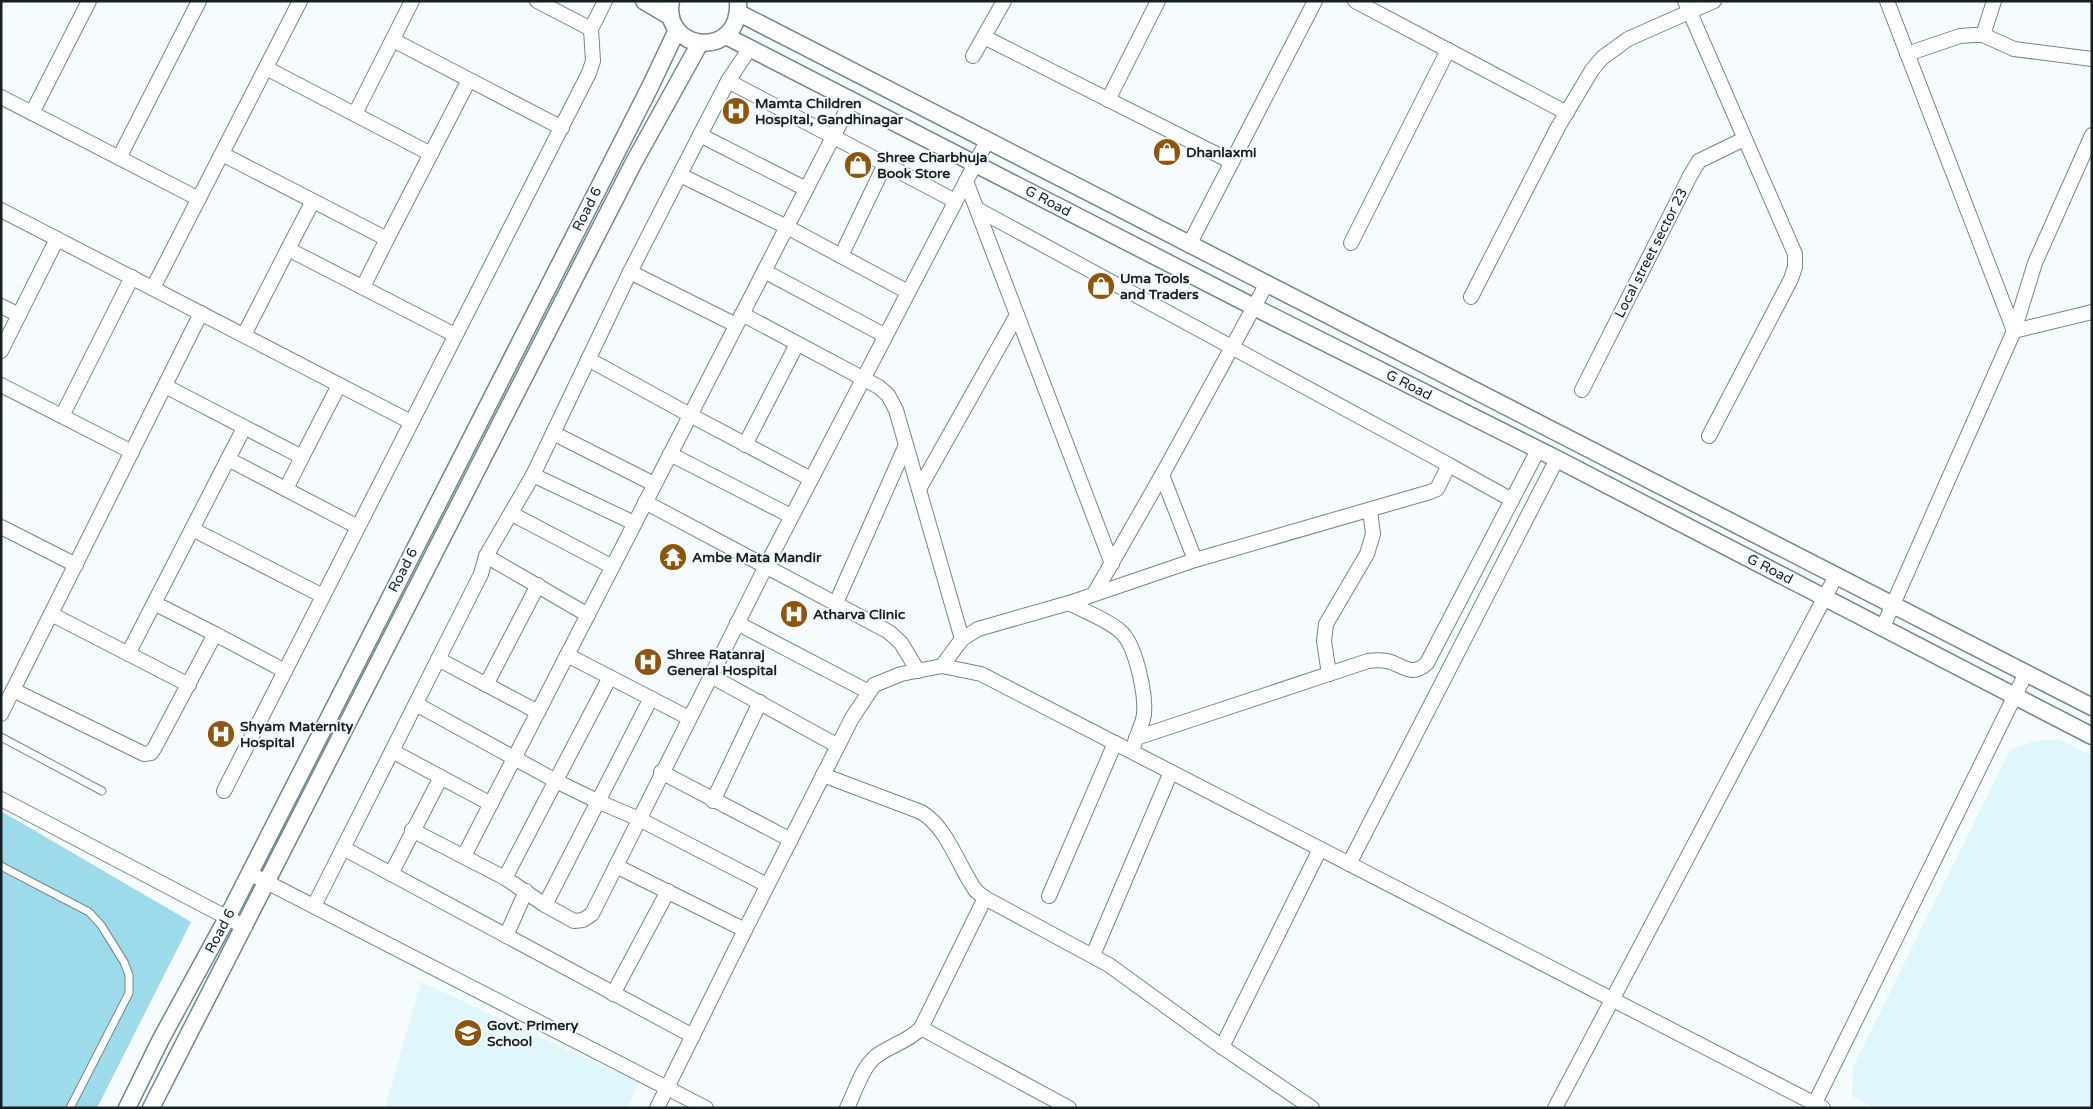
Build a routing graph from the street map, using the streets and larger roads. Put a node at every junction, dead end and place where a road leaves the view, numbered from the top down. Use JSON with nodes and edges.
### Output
{"nodes":[{"id":1,"x":89,"y":1,"type":"edge"},
{"id":2,"x":199,"y":1,"type":"edge"},
{"id":3,"x":300,"y":1,"type":"edge"},
{"id":4,"x":412,"y":1,"type":"edge"},
{"id":5,"x":537,"y":1,"type":"edge"},
{"id":6,"x":605,"y":1,"type":"edge"},
{"id":7,"x":644,"y":1,"type":"edge"},
{"id":8,"x":1004,"y":1,"type":"edge"},
{"id":9,"x":1158,"y":1,"type":"edge"},
{"id":10,"x":1315,"y":1,"type":"edge"},
{"id":11,"x":1355,"y":1,"type":"edge"},
{"id":12,"x":1714,"y":1,"type":"edge"},
{"id":13,"x":1886,"y":1,"type":"edge"},
{"id":14,"x":1994,"y":1,"type":"edge"},
{"id":15,"x":1687,"y":6,"type":"edge"},
{"id":16,"x":739,"y":7,"type":"edge"},
{"id":17,"x":673,"y":16,"type":"edge"},
{"id":18,"x":591,"y":29,"type":"junction"},
{"id":19,"x":1983,"y":35,"type":"junction"},
{"id":20,"x":726,"y":36,"type":"junction"},
{"id":21,"x":984,"y":37,"type":"junction"},
{"id":22,"x":393,"y":40,"type":"junction"},
{"id":23,"x":700,"y":44,"type":"junction"},
{"id":24,"x":750,"y":48,"type":"junction"},
{"id":25,"x":1448,"y":50,"type":"junction"},
{"id":26,"x":1907,"y":54,"type":"junction"},
{"id":27,"x":973,"y":56,"type":"dead end"},
{"id":28,"x":2092,"y":59,"type":"edge"},
{"id":29,"x":266,"y":68,"type":"junction"},
{"id":30,"x":469,"y":80,"type":"junction"},
{"id":31,"x":728,"y":81,"type":"junction"},
{"id":32,"x":1,"y":97,"type":"edge"},
{"id":33,"x":852,"y":100,"type":"junction"},
{"id":34,"x":1108,"y":100,"type":"junction"},
{"id":35,"x":32,"y":113,"type":"junction"},
{"id":36,"x":1567,"y":113,"type":"junction"},
{"id":37,"x":355,"y":114,"type":"junction"},
{"id":38,"x":562,"y":128,"type":"junction"},
{"id":39,"x":700,"y":135,"type":"junction"},
{"id":40,"x":2092,"y":135,"type":"edge"},
{"id":41,"x":833,"y":136,"type":"junction"},
{"id":42,"x":1744,"y":139,"type":"junction"},
{"id":43,"x":987,"y":142,"type":"junction"},
{"id":44,"x":222,"y":154,"type":"junction"},
{"id":45,"x":431,"y":154,"type":"junction"},
{"id":46,"x":119,"y":158,"type":"junction"},
{"id":47,"x":1232,"y":162,"type":"junction"},
{"id":48,"x":976,"y":163,"type":"junction"},
{"id":49,"x":885,"y":164,"type":"junction"},
{"id":50,"x":680,"y":176,"type":"junction"},
{"id":51,"x":966,"y":181,"type":"junction"},
{"id":52,"x":806,"y":189,"type":"junction"},
{"id":53,"x":199,"y":199,"type":"junction"},
{"id":54,"x":313,"y":201,"type":"junction"},
{"id":55,"x":956,"y":201,"type":"junction"},
{"id":56,"x":977,"y":209,"type":"junction"},
{"id":57,"x":1,"y":210,"type":"edge"},
{"id":58,"x":787,"y":227,"type":"junction"},
{"id":59,"x":57,"y":239,"type":"junction"},
{"id":60,"x":387,"y":239,"type":"junction"},
{"id":61,"x":1351,"y":243,"type":"dead end"},
{"id":62,"x":1189,"y":245,"type":"junction"},
{"id":63,"x":288,"y":249,"type":"junction"},
{"id":64,"x":840,"y":256,"type":"junction"},
{"id":65,"x":764,"y":271,"type":"junction"},
{"id":66,"x":630,"y":272,"type":"junction"},
{"id":67,"x":132,"y":277,"type":"junction"},
{"id":68,"x":1266,"y":285,"type":"junction"},
{"id":69,"x":363,"y":287,"type":"junction"},
{"id":70,"x":153,"y":288,"type":"junction"},
{"id":71,"x":908,"y":292,"type":"junction"},
{"id":72,"x":1471,"y":297,"type":"dead end"},
{"id":73,"x":1,"y":306,"type":"edge"},
{"id":74,"x":1254,"y":307,"type":"junction"},
{"id":75,"x":2092,"y":312,"type":"edge"},
{"id":76,"x":201,"y":313,"type":"junction"},
{"id":77,"x":19,"y":315,"type":"junction"},
{"id":78,"x":1017,"y":315,"type":"junction"},
{"id":79,"x":739,"y":320,"type":"junction"},
{"id":80,"x":2014,"y":331,"type":"junction"},
{"id":81,"x":244,"y":335,"type":"junction"},
{"id":82,"x":455,"y":335,"type":"junction"},
{"id":83,"x":884,"y":335,"type":"junction"},
{"id":84,"x":797,"y":344,"type":"junction"},
{"id":85,"x":1232,"y":348,"type":"junction"},
{"id":86,"x":1,"y":351,"type":"edge"},
{"id":87,"x":588,"y":359,"type":"junction"},
{"id":88,"x":863,"y":379,"type":"junction"},
{"id":89,"x":339,"y":384,"type":"junction"},
{"id":90,"x":1,"y":385,"type":"edge"},
{"id":91,"x":165,"y":386,"type":"junction"},
{"id":92,"x":1582,"y":390,"type":"dead end"},
{"id":93,"x":690,"y":415,"type":"junction"},
{"id":94,"x":62,"y":416,"type":"junction"},
{"id":95,"x":411,"y":422,"type":"junction"},
{"id":96,"x":244,"y":428,"type":"junction"},
{"id":97,"x":553,"y":433,"type":"junction"},
{"id":98,"x":1709,"y":436,"type":"dead end"},
{"id":99,"x":745,"y":444,"type":"junction"},
{"id":100,"x":906,"y":445,"type":"junction"},
{"id":101,"x":1538,"y":450,"type":"junction"},
{"id":102,"x":132,"y":452,"type":"junction"},
{"id":103,"x":670,"y":454,"type":"junction"},
{"id":104,"x":302,"y":457,"type":"junction"},
{"id":105,"x":1557,"y":458,"type":"junction"},
{"id":106,"x":228,"y":459,"type":"junction"},
{"id":107,"x":1449,"y":465,"type":"junction"},
{"id":108,"x":533,"y":475,"type":"junction"},
{"id":109,"x":1162,"y":475,"type":"junction"},
{"id":110,"x":811,"y":479,"type":"junction"},
{"id":111,"x":654,"y":484,"type":"junction"},
{"id":112,"x":919,"y":488,"type":"junction"},
{"id":113,"x":286,"y":489,"type":"junction"},
{"id":114,"x":1512,"y":500,"type":"junction"},
{"id":115,"x":645,"y":502,"type":"junction"},
{"id":116,"x":1370,"y":510,"type":"junction"},
{"id":117,"x":512,"y":514,"type":"junction"},
{"id":118,"x":791,"y":516,"type":"junction"},
{"id":119,"x":634,"y":523,"type":"junction"},
{"id":120,"x":358,"y":526,"type":"junction"},
{"id":121,"x":192,"y":529,"type":"junction"},
{"id":122,"x":2,"y":530,"type":"edge"},
{"id":123,"x":486,"y":556,"type":"junction"},
{"id":124,"x":1195,"y":560,"type":"junction"},
{"id":125,"x":1112,"y":564,"type":"junction"},
{"id":126,"x":76,"y":565,"type":"junction"},
{"id":127,"x":611,"y":566,"type":"junction"},
{"id":128,"x":766,"y":566,"type":"junction"},
{"id":129,"x":1836,"y":576,"type":"junction"},
{"id":130,"x":538,"y":585,"type":"junction"},
{"id":131,"x":1094,"y":594,"type":"junction"},
{"id":132,"x":322,"y":596,"type":"junction"},
{"id":133,"x":1826,"y":597,"type":"junction"},
{"id":134,"x":154,"y":603,"type":"junction"},
{"id":135,"x":836,"y":603,"type":"junction"},
{"id":136,"x":1069,"y":603,"type":"junction"},
{"id":137,"x":1894,"y":606,"type":"junction"},
{"id":138,"x":51,"y":614,"type":"junction"},
{"id":139,"x":588,"y":615,"type":"junction"},
{"id":140,"x":737,"y":623,"type":"junction"},
{"id":141,"x":1883,"y":627,"type":"junction"},
{"id":142,"x":215,"y":634,"type":"junction"},
{"id":143,"x":962,"y":639,"type":"junction"},
{"id":144,"x":128,"y":654,"type":"junction"},
{"id":145,"x":567,"y":655,"type":"junction"},
{"id":146,"x":438,"y":659,"type":"junction"},
{"id":147,"x":942,"y":666,"type":"junction"},
{"id":148,"x":285,"y":670,"type":"junction"},
{"id":149,"x":918,"y":671,"type":"junction"},
{"id":150,"x":2026,"y":673,"type":"junction"},
{"id":151,"x":1329,"y":674,"type":"junction"},
{"id":152,"x":711,"y":676,"type":"junction"},
{"id":153,"x":610,"y":677,"type":"junction"},
{"id":154,"x":486,"y":685,"type":"junction"},
{"id":155,"x":188,"y":686,"type":"junction"},
{"id":156,"x":14,"y":690,"type":"junction"},
{"id":157,"x":869,"y":692,"type":"junction"},
{"id":158,"x":2014,"y":697,"type":"junction"},
{"id":159,"x":651,"y":698,"type":"junction"},
{"id":160,"x":760,"y":702,"type":"junction"},
{"id":161,"x":416,"y":704,"type":"junction"},
{"id":162,"x":2092,"y":707,"type":"edge"},
{"id":163,"x":538,"y":712,"type":"junction"},
{"id":164,"x":1,"y":714,"type":"edge"},
{"id":165,"x":690,"y":718,"type":"junction"},
{"id":166,"x":2092,"y":736,"type":"edge"},
{"id":167,"x":1136,"y":738,"type":"junction"},
{"id":168,"x":1115,"y":743,"type":"junction"},
{"id":169,"x":838,"y":746,"type":"junction"},
{"id":170,"x":392,"y":751,"type":"junction"},
{"id":171,"x":1132,"y":752,"type":"junction"},
{"id":172,"x":515,"y":757,"type":"junction"},
{"id":173,"x":661,"y":772,"type":"junction"},
{"id":174,"x":1172,"y":772,"type":"junction"},
{"id":175,"x":823,"y":775,"type":"junction"},
{"id":176,"x":441,"y":777,"type":"junction"},
{"id":177,"x":556,"y":781,"type":"junction"},
{"id":178,"x":224,"y":791,"type":"dead end"},
{"id":179,"x":1,"y":800,"type":"edge"},
{"id":180,"x":597,"y":801,"type":"junction"},
{"id":181,"x":714,"y":801,"type":"junction"},
{"id":182,"x":491,"y":804,"type":"junction"},
{"id":183,"x":639,"y":819,"type":"junction"},
{"id":184,"x":412,"y":830,"type":"junction"},
{"id":185,"x":790,"y":840,"type":"junction"},
{"id":186,"x":342,"y":848,"type":"junction"},
{"id":187,"x":1320,"y":849,"type":"junction"},
{"id":188,"x":464,"y":856,"type":"junction"},
{"id":189,"x":1349,"y":864,"type":"junction"},
{"id":190,"x":616,"y":866,"type":"junction"},
{"id":191,"x":249,"y":873,"type":"junction"},
{"id":192,"x":391,"y":874,"type":"junction"},
{"id":193,"x":505,"y":878,"type":"junction"},
{"id":194,"x":267,"y":882,"type":"junction"},
{"id":195,"x":767,"y":885,"type":"junction"},
{"id":196,"x":526,"y":891,"type":"junction"},
{"id":197,"x":668,"y":891,"type":"junction"},
{"id":198,"x":1049,"y":896,"type":"dead end"},
{"id":199,"x":985,"y":898,"type":"junction"},
{"id":200,"x":545,"y":905,"type":"junction"},
{"id":201,"x":314,"y":906,"type":"junction"},
{"id":202,"x":227,"y":918,"type":"junction"},
{"id":203,"x":245,"y":926,"type":"junction"},
{"id":204,"x":744,"y":930,"type":"junction"},
{"id":205,"x":506,"y":936,"type":"junction"},
{"id":206,"x":1093,"y":955,"type":"junction"},
{"id":207,"x":613,"y":994,"type":"junction"},
{"id":208,"x":1613,"y":1000,"type":"junction"},
{"id":209,"x":921,"y":1028,"type":"junction"},
{"id":210,"x":693,"y":1036,"type":"junction"},
{"id":211,"x":1222,"y":1047,"type":"junction"},
{"id":212,"x":667,"y":1088,"type":"junction"},
{"id":213,"x":1296,"y":1103,"type":"edge"},
{"id":214,"x":1819,"y":1106,"type":"edge"},
{"id":215,"x":127,"y":1108,"type":"edge"},
{"id":216,"x":152,"y":1108,"type":"edge"},
{"id":217,"x":657,"y":1108,"type":"edge"},
{"id":218,"x":706,"y":1108,"type":"edge"},
{"id":219,"x":847,"y":1108,"type":"edge"},
{"id":220,"x":1069,"y":1108,"type":"edge"},
{"id":221,"x":1312,"y":1108,"type":"edge"},
{"id":222,"x":1555,"y":1108,"type":"edge"}],
"edges":[{"from":1,"to":35,"type":"street"},
{"from":2,"to":46,"type":"street"},
{"from":3,"to":29,"type":"street"},
{"from":4,"to":22,"type":"street"},
{"from":5,"to":18,"type":"street"},
{"from":6,"to":18,"type":"street"},
{"from":7,"to":17,"type":"street"},
{"from":8,"to":21,"type":"street"},
{"from":9,"to":34,"type":"street"},
{"from":10,"to":47,"type":"street"},
{"from":11,"to":25,"type":"street"},
{"from":12,"to":15,"type":"street"},
{"from":13,"to":26,"type":"street"},
{"from":14,"to":19,"type":"street"},
{"from":15,"to":36,"type":"street"},
{"from":15,"to":42,"type":"street"},
{"from":16,"to":20,"type":"street"},
{"from":16,"to":43,"type":"street","name":"G Road"},
{"from":17,"to":23,"type":"street"},
{"from":17,"to":191,"type":"street","name":"Road 6"},
{"from":18,"to":38,"type":"street"},
{"from":19,"to":26,"type":"street"},
{"from":19,"to":28,"type":"street"},
{"from":20,"to":23,"type":"street"},
{"from":20,"to":24,"type":"street","name":"G Road"},
{"from":21,"to":27,"type":"street"},
{"from":21,"to":34,"type":"street"},
{"from":22,"to":30,"type":"street"},
{"from":22,"to":37,"type":"street"},
{"from":23,"to":194,"type":"street","name":"Road 6"},
{"from":24,"to":31,"type":"street"},
{"from":24,"to":33,"type":"street","name":"G Road"},
{"from":25,"to":36,"type":"street"},
{"from":25,"to":61,"type":"street"},
{"from":26,"to":80,"type":"street"},
{"from":29,"to":37,"type":"street"},
{"from":29,"to":44,"type":"street"},
{"from":30,"to":38,"type":"street"},
{"from":30,"to":45,"type":"street"},
{"from":31,"to":39,"type":"street"},
{"from":31,"to":41,"type":"street"},
{"from":32,"to":35,"type":"street"},
{"from":33,"to":41,"type":"street"},
{"from":33,"to":48,"type":"street","name":"G Road"},
{"from":34,"to":47,"type":"street"},
{"from":35,"to":46,"type":"street"},
{"from":36,"to":72,"type":"street"},
{"from":37,"to":45,"type":"street"},
{"from":38,"to":82,"type":"street"},
{"from":39,"to":50,"type":"street"},
{"from":39,"to":52,"type":"street"},
{"from":40,"to":80,"type":"street"},
{"from":41,"to":49,"type":"street"},
{"from":41,"to":52,"type":"street"},
{"from":42,"to":92,"type":"street","name":"Local street sector 23"},
{"from":42,"to":98,"type":"street"},
{"from":43,"to":48,"type":"street"},
{"from":43,"to":62,"type":"street","name":"G Road"},
{"from":44,"to":53,"type":"street"},
{"from":44,"to":54,"type":"street"},
{"from":45,"to":60,"type":"street"},
{"from":46,"to":53,"type":"street"},
{"from":47,"to":62,"type":"street"},
{"from":48,"to":51,"type":"street"},
{"from":48,"to":74,"type":"street","name":"G Road"},
{"from":49,"to":55,"type":"street"},
{"from":49,"to":64,"type":"street"},
{"from":50,"to":58,"type":"street"},
{"from":50,"to":66,"type":"street"},
{"from":51,"to":55,"type":"street"},
{"from":51,"to":56,"type":"street"},
{"from":52,"to":58,"type":"street"},
{"from":53,"to":70,"type":"street"},
{"from":54,"to":60,"type":"street"},
{"from":54,"to":63,"type":"street"},
{"from":55,"to":71,"type":"street"},
{"from":56,"to":78,"type":"street"},
{"from":56,"to":85,"type":"street"},
{"from":57,"to":59,"type":"street"},
{"from":58,"to":64,"type":"street"},
{"from":58,"to":65,"type":"street"},
{"from":59,"to":67,"type":"street"},
{"from":59,"to":77,"type":"street"},
{"from":60,"to":69,"type":"street"},
{"from":62,"to":68,"type":"street","name":"G Road"},
{"from":63,"to":69,"type":"street"},
{"from":63,"to":81,"type":"street"},
{"from":64,"to":71,"type":"street"},
{"from":65,"to":79,"type":"street"},
{"from":65,"to":83,"type":"street"},
{"from":66,"to":79,"type":"street"},
{"from":66,"to":87,"type":"street"},
{"from":67,"to":70,"type":"street"},
{"from":67,"to":94,"type":"street"},
{"from":68,"to":74,"type":"street"},
{"from":68,"to":129,"type":"street","name":"G Road"},
{"from":69,"to":82,"type":"street"},
{"from":70,"to":76,"type":"street"},
{"from":71,"to":83,"type":"street"},
{"from":73,"to":77,"type":"street"},
{"from":74,"to":85,"type":"street"},
{"from":74,"to":101,"type":"street","name":"G Road"},
{"from":75,"to":80,"type":"street"},
{"from":76,"to":81,"type":"street"},
{"from":76,"to":91,"type":"street"},
{"from":77,"to":86,"type":"street"},
{"from":78,"to":112,"type":"street"},
{"from":78,"to":125,"type":"street"},
{"from":79,"to":84,"type":"street"},
{"from":79,"to":93,"type":"street"},
{"from":80,"to":137,"type":"street"},
{"from":81,"to":89,"type":"street"},
{"from":82,"to":95,"type":"street"},
{"from":83,"to":88,"type":"street"},
{"from":84,"to":88,"type":"street"},
{"from":84,"to":99,"type":"street"},
{"from":85,"to":107,"type":"street"},
{"from":85,"to":109,"type":"street"},
{"from":87,"to":93,"type":"street"},
{"from":87,"to":97,"type":"street"},
{"from":88,"to":100,"type":"street"},
{"from":88,"to":110,"type":"street"},
{"from":89,"to":95,"type":"street"},
{"from":89,"to":104,"type":"street"},
{"from":90,"to":94,"type":"street"},
{"from":91,"to":96,"type":"street"},
{"from":91,"to":102,"type":"street"},
{"from":93,"to":99,"type":"street"},
{"from":93,"to":103,"type":"street"},
{"from":94,"to":102,"type":"street"},
{"from":95,"to":120,"type":"street"},
{"from":96,"to":104,"type":"street"},
{"from":96,"to":106,"type":"street"},
{"from":97,"to":108,"type":"street"},
{"from":97,"to":111,"type":"street"},
{"from":99,"to":110,"type":"street"},
{"from":100,"to":112,"type":"street"},
{"from":100,"to":135,"type":"street"},
{"from":101,"to":105,"type":"street","name":"G Road"},
{"from":101,"to":114,"type":"street"},
{"from":102,"to":126,"type":"street"},
{"from":103,"to":111,"type":"street"},
{"from":103,"to":118,"type":"street"},
{"from":104,"to":113,"type":"street"},
{"from":105,"to":133,"type":"street","name":"G Road"},
{"from":105,"to":189,"type":"street"},
{"from":106,"to":113,"type":"street"},
{"from":106,"to":121,"type":"street"},
{"from":107,"to":114,"type":"street"},
{"from":107,"to":116,"type":"street"},
{"from":108,"to":117,"type":"street"},
{"from":108,"to":119,"type":"street"},
{"from":109,"to":124,"type":"street"},
{"from":109,"to":125,"type":"street"},
{"from":110,"to":118,"type":"street"},
{"from":111,"to":115,"type":"street"},
{"from":112,"to":143,"type":"street"},
{"from":113,"to":120,"type":"street"},
{"from":114,"to":151,"type":"street"},
{"from":115,"to":119,"type":"street"},
{"from":115,"to":128,"type":"street"},
{"from":116,"to":124,"type":"street"},
{"from":116,"to":151,"type":"street"},
{"from":117,"to":123,"type":"street"},
{"from":117,"to":127,"type":"street"},
{"from":118,"to":128,"type":"street"},
{"from":119,"to":127,"type":"street"},
{"from":120,"to":132,"type":"street"},
{"from":121,"to":132,"type":"street"},
{"from":121,"to":134,"type":"street"},
{"from":122,"to":126,"type":"street"},
{"from":123,"to":130,"type":"street"},
{"from":123,"to":146,"type":"street"},
{"from":124,"to":131,"type":"street"},
{"from":125,"to":131,"type":"street"},
{"from":126,"to":138,"type":"street"},
{"from":127,"to":139,"type":"street"},
{"from":128,"to":135,"type":"street"},
{"from":128,"to":140,"type":"street"},
{"from":129,"to":133,"type":"street"},
{"from":129,"to":137,"type":"street","name":"G Road"},
{"from":130,"to":139,"type":"street"},
{"from":130,"to":154,"type":"street"},
{"from":131,"to":136,"type":"street"},
{"from":132,"to":148,"type":"street"},
{"from":133,"to":141,"type":"street","name":"G Road"},
{"from":133,"to":208,"type":"street"},
{"from":134,"to":142,"type":"street"},
{"from":134,"to":144,"type":"street"},
{"from":135,"to":149,"type":"street"},
{"from":136,"to":143,"type":"street"},
{"from":136,"to":167,"type":"street"},
{"from":137,"to":141,"type":"street"},
{"from":137,"to":150,"type":"street","name":"G Road"},
{"from":138,"to":144,"type":"street"},
{"from":138,"to":156,"type":"street"},
{"from":139,"to":145,"type":"street"},
{"from":140,"to":152,"type":"street"},
{"from":140,"to":157,"type":"street"},
{"from":141,"to":158,"type":"street","name":"G Road"},
{"from":142,"to":148,"type":"street"},
{"from":142,"to":155,"type":"street"},
{"from":143,"to":147,"type":"street"},
{"from":144,"to":155,"type":"street"},
{"from":145,"to":153,"type":"street"},
{"from":145,"to":163,"type":"street"},
{"from":146,"to":154,"type":"street"},
{"from":146,"to":161,"type":"street"},
{"from":147,"to":149,"type":"street"},
{"from":147,"to":168,"type":"street"},
{"from":148,"to":178,"type":"street"},
{"from":149,"to":157,"type":"street"},
{"from":150,"to":158,"type":"street"},
{"from":150,"to":162,"type":"street","name":"G Road"},
{"from":151,"to":167,"type":"street"},
{"from":152,"to":160,"type":"street"},
{"from":152,"to":165,"type":"street"},
{"from":153,"to":159,"type":"street"},
{"from":153,"to":177,"type":"street"},
{"from":154,"to":163,"type":"street"},
{"from":155,"to":156,"type":"street"},
{"from":156,"to":164,"type":"street"},
{"from":157,"to":169,"type":"street"},
{"from":158,"to":166,"type":"street","name":"G Road"},
{"from":158,"to":214,"type":"street"},
{"from":159,"to":165,"type":"street"},
{"from":159,"to":180,"type":"street"},
{"from":160,"to":169,"type":"street"},
{"from":160,"to":181,"type":"street"},
{"from":161,"to":170,"type":"street"},
{"from":161,"to":172,"type":"street"},
{"from":163,"to":172,"type":"street"},
{"from":165,"to":173,"type":"street"},
{"from":167,"to":171,"type":"street"},
{"from":168,"to":171,"type":"street"},
{"from":168,"to":198,"type":"street"},
{"from":169,"to":175,"type":"street"},
{"from":170,"to":176,"type":"street"},
{"from":170,"to":186,"type":"street"},
{"from":171,"to":174,"type":"street"},
{"from":172,"to":177,"type":"street"},
{"from":172,"to":182,"type":"street"},
{"from":173,"to":181,"type":"street"},
{"from":173,"to":183,"type":"street"},
{"from":174,"to":187,"type":"street"},
{"from":174,"to":206,"type":"street"},
{"from":175,"to":185,"type":"street"},
{"from":175,"to":199,"type":"street"},
{"from":176,"to":182,"type":"street"},
{"from":176,"to":184,"type":"street"},
{"from":177,"to":180,"type":"street"},
{"from":177,"to":193,"type":"street"},
{"from":179,"to":202,"type":"street"},
{"from":180,"to":183,"type":"street"},
{"from":180,"to":200,"type":"street"},
{"from":181,"to":185,"type":"street"},
{"from":182,"to":188,"type":"street"},
{"from":183,"to":190,"type":"street"},
{"from":183,"to":195,"type":"street"},
{"from":184,"to":188,"type":"street"},
{"from":184,"to":192,"type":"street"},
{"from":185,"to":195,"type":"street"},
{"from":186,"to":192,"type":"street"},
{"from":186,"to":201,"type":"street"},
{"from":187,"to":189,"type":"street"},
{"from":187,"to":211,"type":"street"},
{"from":188,"to":193,"type":"street"},
{"from":189,"to":208,"type":"street"},
{"from":190,"to":197,"type":"street"},
{"from":190,"to":200,"type":"street"},
{"from":191,"to":194,"type":"street"},
{"from":191,"to":202,"type":"street","name":"Road 6"},
{"from":192,"to":205,"type":"street"},
{"from":193,"to":196,"type":"street"},
{"from":194,"to":201,"type":"street"},
{"from":194,"to":203,"type":"street","name":"Road 6"},
{"from":195,"to":204,"type":"street"},
{"from":196,"to":200,"type":"street"},
{"from":196,"to":205,"type":"street"},
{"from":197,"to":204,"type":"street"},
{"from":197,"to":207,"type":"street"},
{"from":199,"to":206,"type":"street"},
{"from":199,"to":209,"type":"street"},
{"from":201,"to":212,"type":"street"},
{"from":202,"to":203,"type":"street"},
{"from":202,"to":215,"type":"street","name":"Road 6"},
{"from":203,"to":216,"type":"street","name":"Road 6"},
{"from":204,"to":210,"type":"street"},
{"from":205,"to":207,"type":"street"},
{"from":206,"to":211,"type":"street"},
{"from":207,"to":210,"type":"street"},
{"from":208,"to":214,"type":"street"},
{"from":208,"to":222,"type":"street"},
{"from":209,"to":219,"type":"street"},
{"from":209,"to":220,"type":"street"},
{"from":210,"to":212,"type":"street"},
{"from":211,"to":213,"type":"street"},
{"from":212,"to":217,"type":"street"},
{"from":212,"to":218,"type":"street"},
{"from":213,"to":221,"type":"street"}]}
